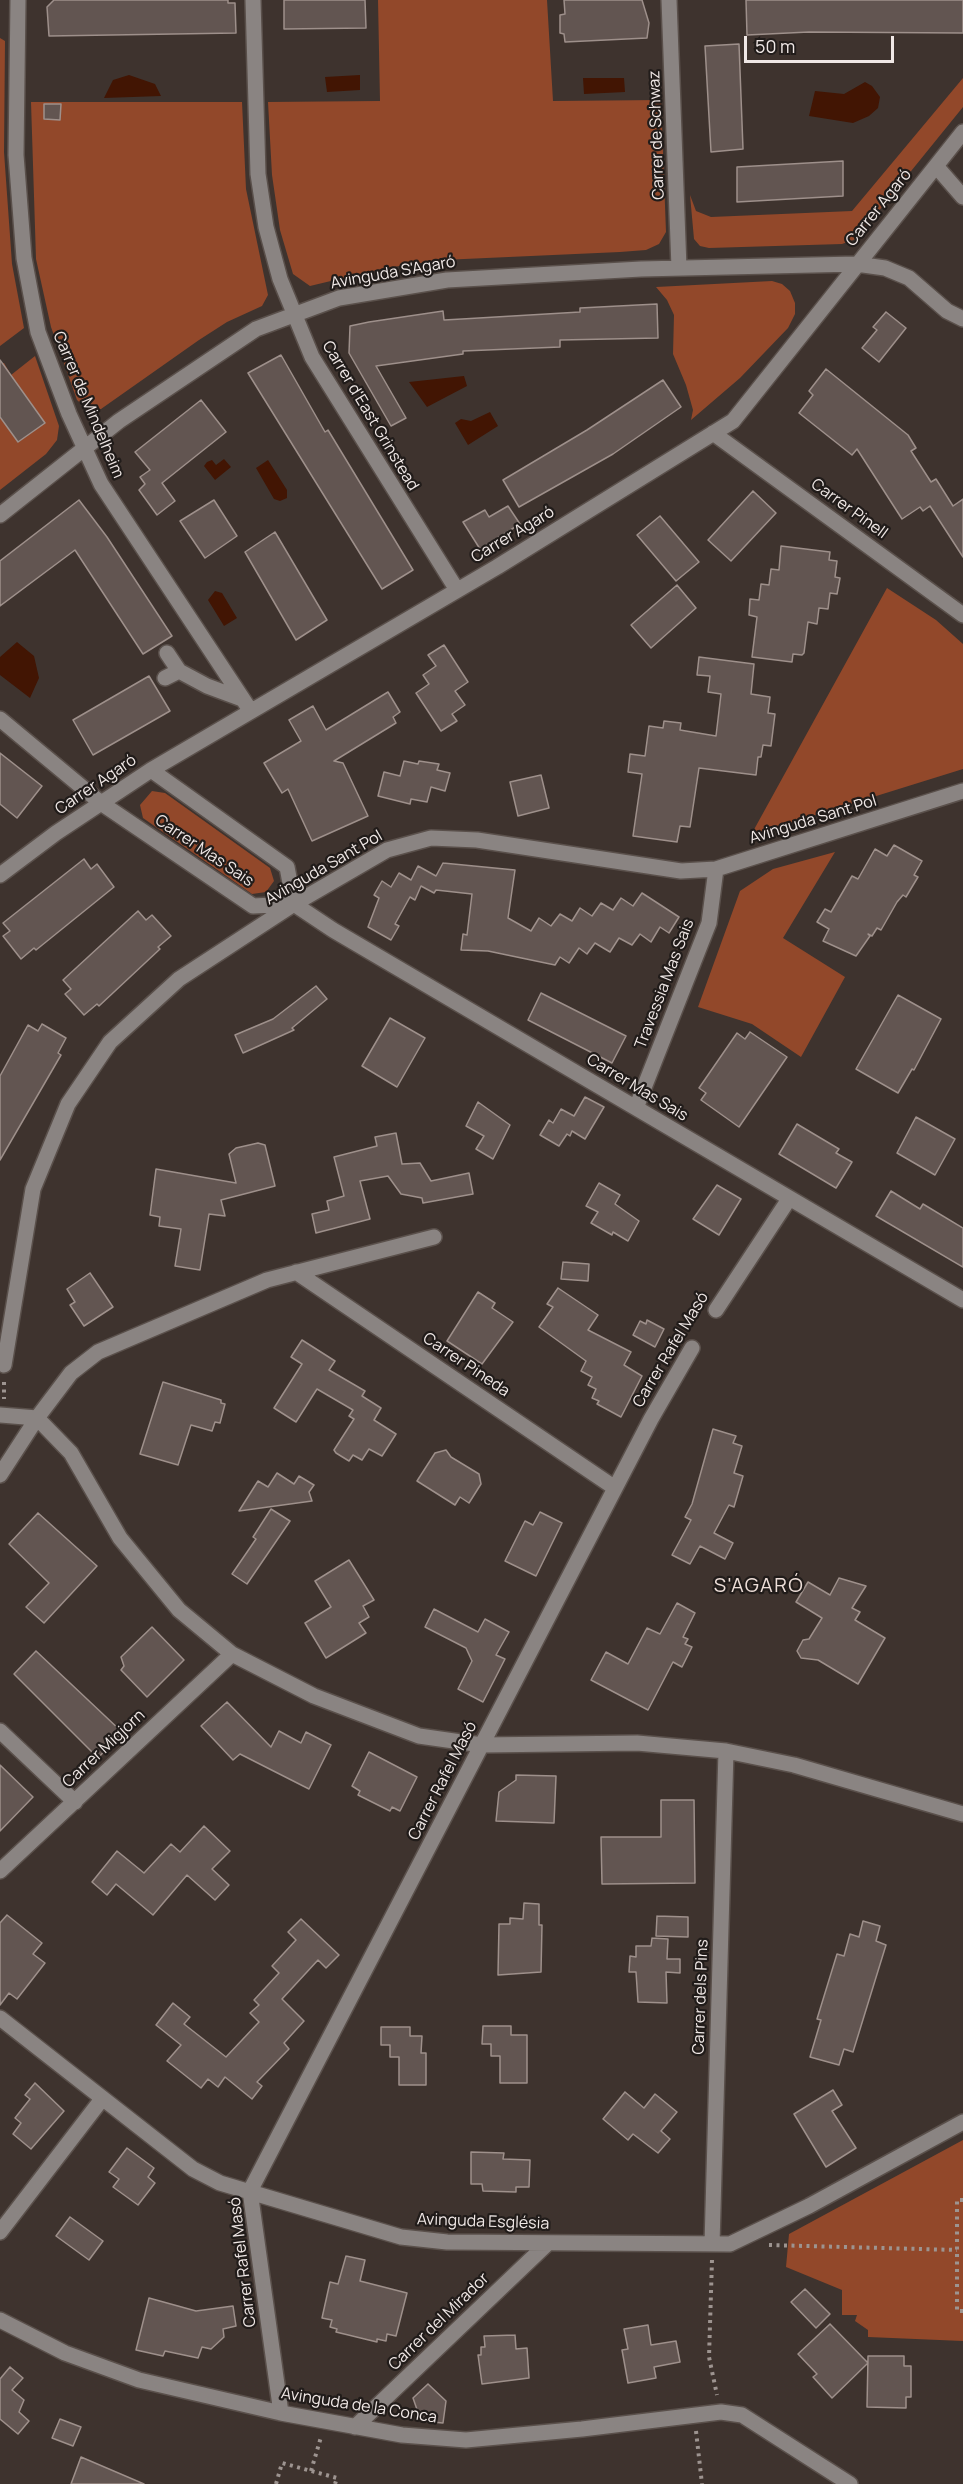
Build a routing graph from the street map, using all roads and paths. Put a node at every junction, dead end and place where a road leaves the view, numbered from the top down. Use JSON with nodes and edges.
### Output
{"nodes":[{"id":1,"x":18,"y":0,"type":"edge"},
{"id":2,"x":253,"y":0,"type":"edge"},
{"id":3,"x":669,"y":0,"type":"edge"},
{"id":4,"x":963,"y":132,"type":"edge"},
{"id":5,"x":936,"y":166,"type":"junction"},
{"id":6,"x":963,"y":197,"type":"edge"},
{"id":7,"x":856,"y":264,"type":"junction"},
{"id":8,"x":679,"y":268,"type":"junction"},
{"id":9,"x":294,"y":315,"type":"junction"},
{"id":10,"x":963,"y":320,"type":"edge"},
{"id":11,"x":713,"y":433,"type":"junction"},
{"id":12,"x":83,"y":448,"type":"junction"},
{"id":13,"x":0,"y":515,"type":"edge"},
{"id":14,"x":457,"y":590,"type":"junction"},
{"id":15,"x":963,"y":615,"type":"edge"},
{"id":16,"x":167,"y":653,"type":"dead end"},
{"id":17,"x":179,"y":671,"type":"junction"},
{"id":18,"x":165,"y":678,"type":"dead end"},
{"id":19,"x":246,"y":705,"type":"junction"},
{"id":20,"x":0,"y":719,"type":"edge"},
{"id":21,"x":151,"y":770,"type":"junction"},
{"id":22,"x":963,"y":791,"type":"edge"},
{"id":23,"x":101,"y":803,"type":"junction"},
{"id":24,"x":716,"y":869,"type":"junction"},
{"id":25,"x":0,"y":875,"type":"edge"},
{"id":26,"x":294,"y":904,"type":"junction"},
{"id":27,"x":636,"y":1108,"type":"junction"},
{"id":28,"x":789,"y":1199,"type":"junction"},
{"id":29,"x":434,"y":1237,"type":"dead end"},
{"id":30,"x":296,"y":1272,"type":"junction"},
{"id":31,"x":963,"y":1300,"type":"edge"},
{"id":32,"x":716,"y":1310,"type":"dead end"},
{"id":33,"x":692,"y":1348,"type":"dead end"},
{"id":34,"x":4,"y":1365,"type":"joint"},
{"id":35,"x":2,"y":1415,"type":"edge"},
{"id":36,"x":37,"y":1418,"type":"junction"},
{"id":37,"x":0,"y":1475,"type":"edge"},
{"id":38,"x":615,"y":1488,"type":"junction"},
{"id":39,"x":232,"y":1654,"type":"junction"},
{"id":40,"x":0,"y":1731,"type":"edge"},
{"id":41,"x":482,"y":1745,"type":"junction"},
{"id":42,"x":726,"y":1751,"type":"junction"},
{"id":43,"x":75,"y":1802,"type":"junction"},
{"id":44,"x":963,"y":1814,"type":"edge"},
{"id":45,"x":0,"y":1871,"type":"edge"},
{"id":46,"x":0,"y":2018,"type":"edge"},
{"id":47,"x":102,"y":2099,"type":"junction"},
{"id":48,"x":963,"y":2122,"type":"edge"},
{"id":49,"x":250,"y":2191,"type":"junction"},
{"id":50,"x":963,"y":2200,"type":"edge"},
{"id":51,"x":0,"y":2232,"type":"edge"},
{"id":52,"x":548,"y":2243,"type":"junction"},
{"id":53,"x":712,"y":2244,"type":"junction"},
{"id":54,"x":789,"y":2246,"type":"dead end"},
{"id":55,"x":957,"y":2250,"type":"junction"},
{"id":56,"x":963,"y":2311,"type":"edge"},
{"id":57,"x":0,"y":2320,"type":"edge"},
{"id":58,"x":721,"y":2412,"type":"junction"},
{"id":59,"x":281,"y":2413,"type":"junction"},
{"id":60,"x":694,"y":2416,"type":"junction"},
{"id":61,"x":326,"y":2422,"type":"junction"},
{"id":62,"x":355,"y":2427,"type":"junction"},
{"id":63,"x":311,"y":2471,"type":"junction"},
{"id":64,"x":276,"y":2484,"type":"edge"},
{"id":65,"x":335,"y":2484,"type":"edge"},
{"id":66,"x":702,"y":2484,"type":"edge"},
{"id":67,"x":850,"y":2484,"type":"edge"}],
"edges":[{"from":1,"to":12,"type":"street","name":"Carrer de Mindelheim"},
{"from":2,"to":9,"type":"street","name":"Carrer d'East Grinstead"},
{"from":3,"to":8,"type":"street","name":"Carrer de Schwaz"},
{"from":4,"to":5,"type":"street","name":"Carrer Agaró"},
{"from":5,"to":6,"type":"street"},
{"from":5,"to":7,"type":"street","name":"Carrer Agaró"},
{"from":7,"to":8,"type":"street","name":"Avinguda S'Agaró"},
{"from":7,"to":10,"type":"street","name":"Avinguda S'Agaró"},
{"from":7,"to":11,"type":"street","name":"Carrer Agaró"},
{"from":8,"to":9,"type":"street","name":"Avinguda S'Agaró"},
{"from":9,"to":12,"type":"street","name":"Avinguda S'Agaró"},
{"from":9,"to":14,"type":"street","name":"Carrer d'East Grinstead"},
{"from":11,"to":14,"type":"street","name":"Carrer Agaró"},
{"from":11,"to":15,"type":"street","name":"Carrer Pinell"},
{"from":12,"to":13,"type":"street","name":"Avinguda S'Agaró"},
{"from":12,"to":19,"type":"street","name":"Carrer de Mindelheim"},
{"from":14,"to":19,"type":"street","name":"Carrer Agaró"},
{"from":16,"to":17,"type":"street"},
{"from":17,"to":18,"type":"street"},
{"from":17,"to":19,"type":"street"},
{"from":19,"to":21,"type":"street","name":"Carrer Agaró"},
{"from":20,"to":23,"type":"street","name":"Carrer Mas Sais"},
{"from":21,"to":23,"type":"street","name":"Carrer Agaró"},
{"from":21,"to":26,"type":"street","name":"Carrer Mas Sais"},
{"from":22,"to":24,"type":"street","name":"Avinguda Sant Pol"},
{"from":23,"to":25,"type":"street","name":"Carrer Agaró"},
{"from":23,"to":26,"type":"street","name":"Carrer Mas Sais"},
{"from":24,"to":26,"type":"street","name":"Avinguda Sant Pol"},
{"from":24,"to":27,"type":"street","name":"Travessia Mas Sais"},
{"from":26,"to":27,"type":"street","name":"Carrer Mas Sais"},
{"from":26,"to":34,"type":"street","name":"Avinguda Sant Pol"},
{"from":27,"to":28,"type":"street","name":"Carrer Mas Sais"},
{"from":28,"to":31,"type":"street","name":"Carrer Mas Sais"},
{"from":28,"to":32,"type":"street","name":"Carrer Rafel Masó"},
{"from":29,"to":30,"type":"street"},
{"from":30,"to":36,"type":"street"},
{"from":30,"to":38,"type":"street","name":"Carrer Pineda"},
{"from":33,"to":38,"type":"street","name":"Carrer Rafel Masó"},
{"from":34,"to":35,"type":"path"},
{"from":35,"to":36,"type":"street"},
{"from":36,"to":37,"type":"street"},
{"from":36,"to":39,"type":"street"},
{"from":38,"to":41,"type":"street","name":"Carrer Rafel Masó"},
{"from":39,"to":41,"type":"street"},
{"from":39,"to":43,"type":"street","name":"Carrer Migjorn"},
{"from":40,"to":43,"type":"street"},
{"from":41,"to":42,"type":"street"},
{"from":41,"to":49,"type":"street","name":"Carrer Rafel Masó"},
{"from":42,"to":44,"type":"street"},
{"from":42,"to":53,"type":"street","name":"Carrer dels Pins"},
{"from":43,"to":45,"type":"street","name":"Carrer Migjorn"},
{"from":46,"to":47,"type":"street","name":"Avinguda Església"},
{"from":47,"to":49,"type":"street","name":"Avinguda Església"},
{"from":47,"to":51,"type":"street"},
{"from":48,"to":53,"type":"street","name":"Avinguda Església"},
{"from":49,"to":52,"type":"street","name":"Avinguda Església"},
{"from":49,"to":59,"type":"street","name":"Carrer Rafel Masó"},
{"from":50,"to":55,"type":"path"},
{"from":52,"to":53,"type":"street","name":"Avinguda Església"},
{"from":52,"to":62,"type":"street","name":"Carrer del Mirador"},
{"from":53,"to":58,"type":"path"},
{"from":54,"to":55,"type":"path"},
{"from":55,"to":56,"type":"path"},
{"from":57,"to":59,"type":"street","name":"Avinguda de la Conca"},
{"from":58,"to":60,"type":"street","name":"Avinguda de la Conca"},
{"from":58,"to":67,"type":"street","name":"Avinguda de la Conca"},
{"from":59,"to":61,"type":"street","name":"Avinguda de la Conca"},
{"from":60,"to":62,"type":"street","name":"Avinguda de la Conca"},
{"from":60,"to":66,"type":"path"},
{"from":61,"to":62,"type":"street","name":"Avinguda de la Conca"},
{"from":61,"to":63,"type":"path"},
{"from":63,"to":64,"type":"path"},
{"from":63,"to":65,"type":"path"}]}
